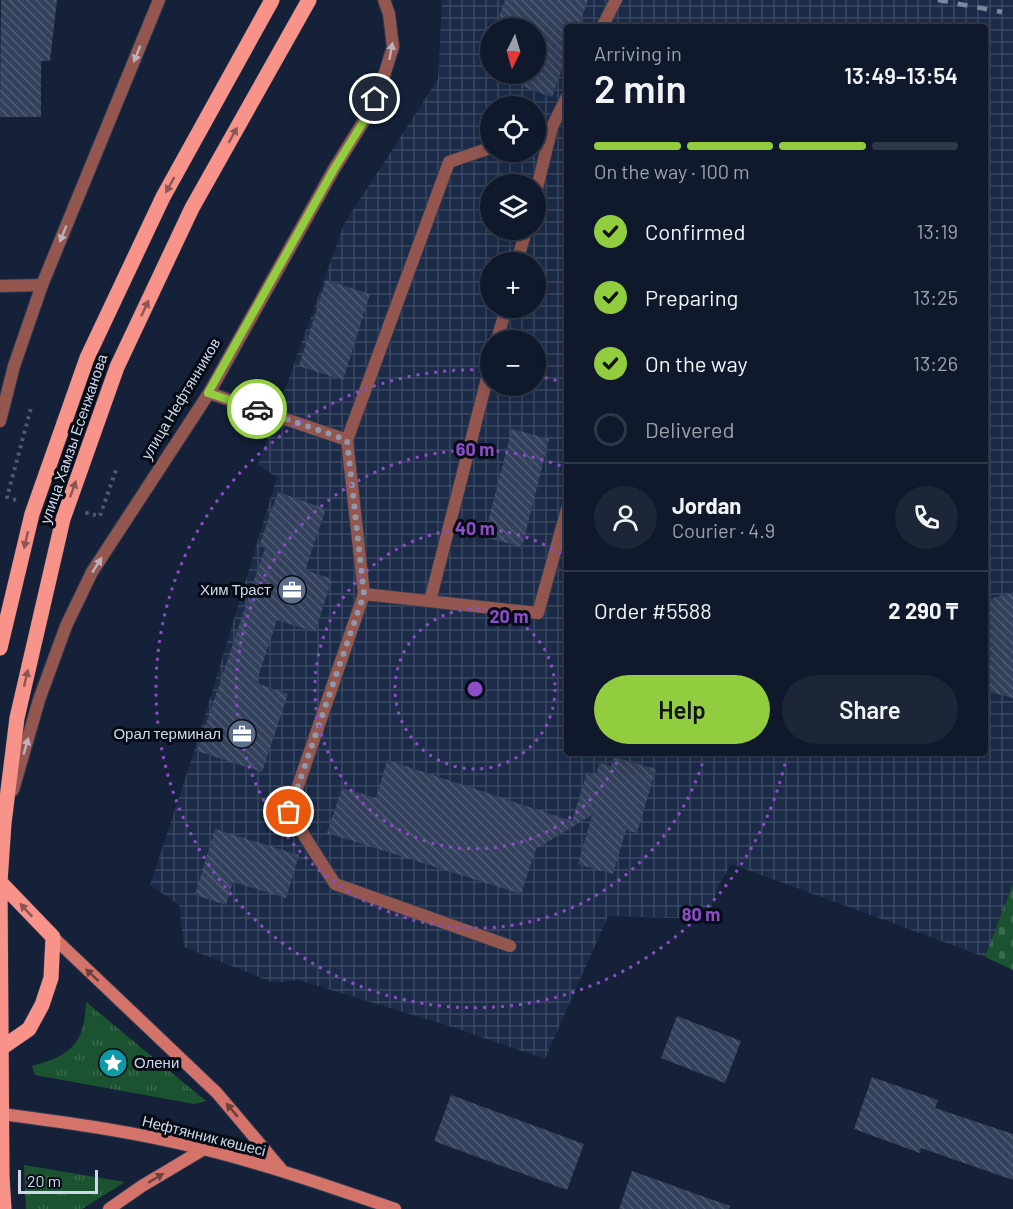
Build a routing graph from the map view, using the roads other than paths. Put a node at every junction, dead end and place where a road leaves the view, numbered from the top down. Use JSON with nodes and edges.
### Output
{"nodes":[{"id":1,"x":159,"y":0,"type":"edge"},
{"id":2,"x":272,"y":0,"type":"edge"},
{"id":3,"x":309,"y":0,"type":"edge"},
{"id":4,"x":384,"y":0,"type":"edge"},
{"id":5,"x":616,"y":0,"type":"edge"},
{"id":6,"x":604,"y":24,"type":"edge"},
{"id":7,"x":564,"y":104,"type":"edge"},
{"id":8,"x":552,"y":127,"type":"junction"},
{"id":9,"x":546,"y":129,"type":"edge"},
{"id":10,"x":480,"y":151,"type":"edge"},
{"id":11,"x":540,"y":174,"type":"edge"},
{"id":12,"x":42,"y":285,"type":"junction"},
{"id":13,"x":0,"y":286,"type":"edge"},
{"id":14,"x":208,"y":393,"type":"junction"},
{"id":15,"x":483,"y":396,"type":"edge"},
{"id":16,"x":0,"y":421,"type":"edge"},
{"id":17,"x":347,"y":440,"type":"junction"},
{"id":18,"x":564,"y":520,"type":"edge"},
{"id":19,"x":364,"y":594,"type":"junction"},
{"id":20,"x":430,"y":601,"type":"junction"},
{"id":21,"x":0,"y":648,"type":"edge"},
{"id":22,"x":4,"y":822,"type":"junction"},
{"id":23,"x":0,"y":882,"type":"edge"},
{"id":24,"x":53,"y":937,"type":"junction"},
{"id":25,"x":510,"y":946,"type":"dead end"},
{"id":26,"x":1,"y":1049,"type":"edge"},
{"id":27,"x":1,"y":1114,"type":"edge"},
{"id":28,"x":204,"y":1149,"type":"junction"},
{"id":29,"x":283,"y":1171,"type":"junction"},
{"id":30,"x":4,"y":1209,"type":"edge"},
{"id":31,"x":109,"y":1209,"type":"edge"},
{"id":32,"x":394,"y":1209,"type":"edge"}],
"edges":[{"from":1,"to":12,"type":"street","one_way":true},
{"from":2,"to":21,"type":"main road","name":"улица Хамзы Есенжанова","one_way":true},
{"from":22,"to":3,"type":"main road","name":"улица Хамзы Есенжанова","one_way":true},
{"from":14,"to":4,"type":"street","name":"улица Нефтянников","one_way":true},
{"from":5,"to":6,"type":"street"},
{"from":7,"to":8,"type":"street"},
{"from":8,"to":9,"type":"street"},
{"from":8,"to":11,"type":"street"},
{"from":10,"to":17,"type":"street"},
{"from":12,"to":13,"type":"street"},
{"from":12,"to":16,"type":"street"},
{"from":14,"to":17,"type":"street"},
{"from":22,"to":14,"type":"street","name":"улица Нефтянников","one_way":true},
{"from":15,"to":20,"type":"street"},
{"from":17,"to":19,"type":"street"},
{"from":18,"to":20,"type":"street"},
{"from":19,"to":20,"type":"street"},
{"from":19,"to":25,"type":"street"},
{"from":22,"to":23,"type":"main road","name":"улица Хамзы Есенжанова"},
{"from":24,"to":23,"type":"main road","one_way":true},
{"from":23,"to":26,"type":"main road","name":"улица Хамзы Есенжанова"},
{"from":24,"to":26,"type":"main road"},
{"from":29,"to":24,"type":"main road","one_way":true},
{"from":26,"to":27,"type":"main road","name":"улица Хамзы Есенжанова"},
{"from":27,"to":28,"type":"main road","name":"Нефтянник көшесі"},
{"from":27,"to":30,"type":"main road","name":"улица Хамзы Есенжанова"},
{"from":28,"to":29,"type":"main road","name":"Нефтянник көшесі"},
{"from":31,"to":28,"type":"main road","one_way":true},
{"from":29,"to":32,"type":"main road","name":"Нефтянник көшесі"}]}
